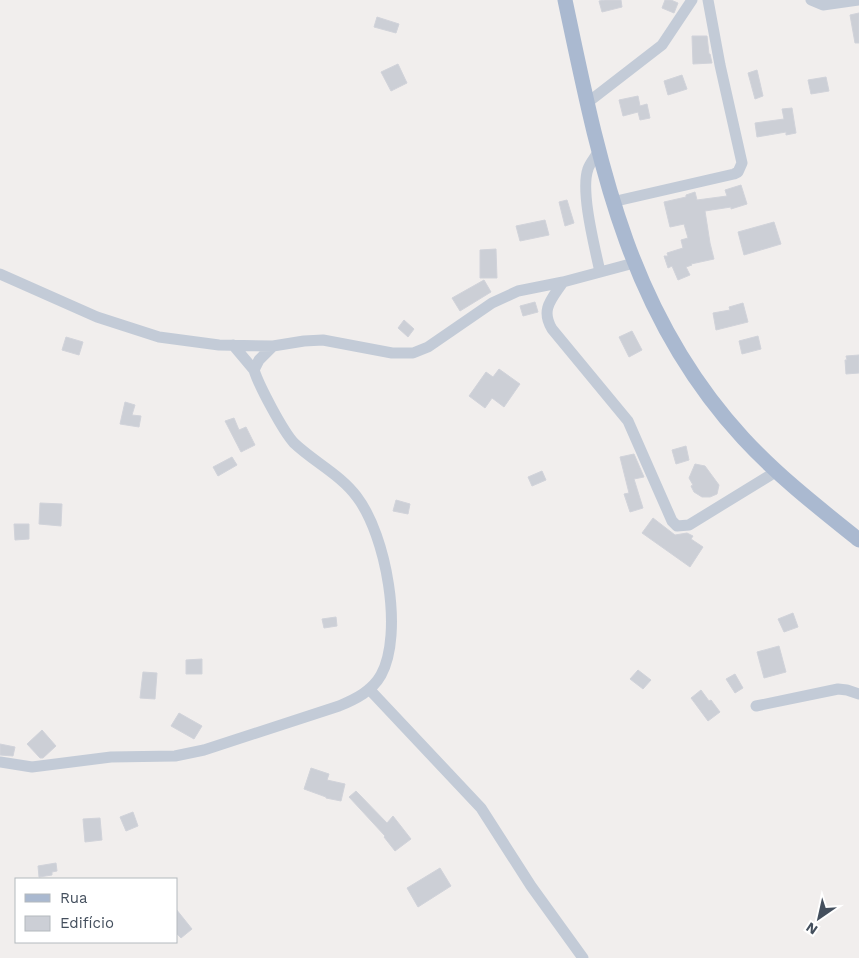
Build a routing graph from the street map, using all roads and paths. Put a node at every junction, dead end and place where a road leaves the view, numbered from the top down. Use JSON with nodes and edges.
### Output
{"nodes":[{"id":1,"x":565,"y":0,"type":"edge"},
{"id":2,"x":692,"y":0,"type":"edge"},
{"id":3,"x":708,"y":0,"type":"edge"},
{"id":4,"x":811,"y":0,"type":"edge"},
{"id":5,"x":859,"y":0,"type":"edge"},
{"id":6,"x":587,"y":104,"type":"junction"},
{"id":7,"x":598,"y":152,"type":"junction"},
{"id":8,"x":612,"y":202,"type":"junction"},
{"id":9,"x":634,"y":263,"type":"junction"},
{"id":10,"x":600,"y":272,"type":"junction"},
{"id":11,"x":0,"y":274,"type":"edge"},
{"id":12,"x":563,"y":282,"type":"junction"},
{"id":13,"x":233,"y":345,"type":"junction"},
{"id":14,"x":273,"y":346,"type":"junction"},
{"id":15,"x":254,"y":370,"type":"junction"},
{"id":16,"x":777,"y":471,"type":"junction"},
{"id":17,"x":859,"y":540,"type":"edge"},
{"id":18,"x":369,"y":689,"type":"junction"},
{"id":19,"x":859,"y":694,"type":"edge"},
{"id":20,"x":756,"y":706,"type":"dead end"},
{"id":21,"x":0,"y":762,"type":"edge"},
{"id":22,"x":583,"y":958,"type":"edge"}],
"edges":[{"from":1,"to":6,"type":"main road"},
{"from":2,"to":6,"type":"street"},
{"from":3,"to":8,"type":"street"},
{"from":4,"to":5,"type":"street"},
{"from":6,"to":7,"type":"main road"},
{"from":7,"to":8,"type":"main road"},
{"from":7,"to":10,"type":"street"},
{"from":8,"to":9,"type":"main road"},
{"from":9,"to":10,"type":"street"},
{"from":9,"to":16,"type":"main road"},
{"from":10,"to":12,"type":"street"},
{"from":11,"to":13,"type":"street"},
{"from":12,"to":14,"type":"street"},
{"from":12,"to":16,"type":"street"},
{"from":13,"to":14,"type":"street"},
{"from":13,"to":15,"type":"street"},
{"from":14,"to":15,"type":"street"},
{"from":15,"to":18,"type":"street"},
{"from":16,"to":17,"type":"main road"},
{"from":18,"to":21,"type":"street"},
{"from":18,"to":22,"type":"street"},
{"from":19,"to":20,"type":"street"}]}
